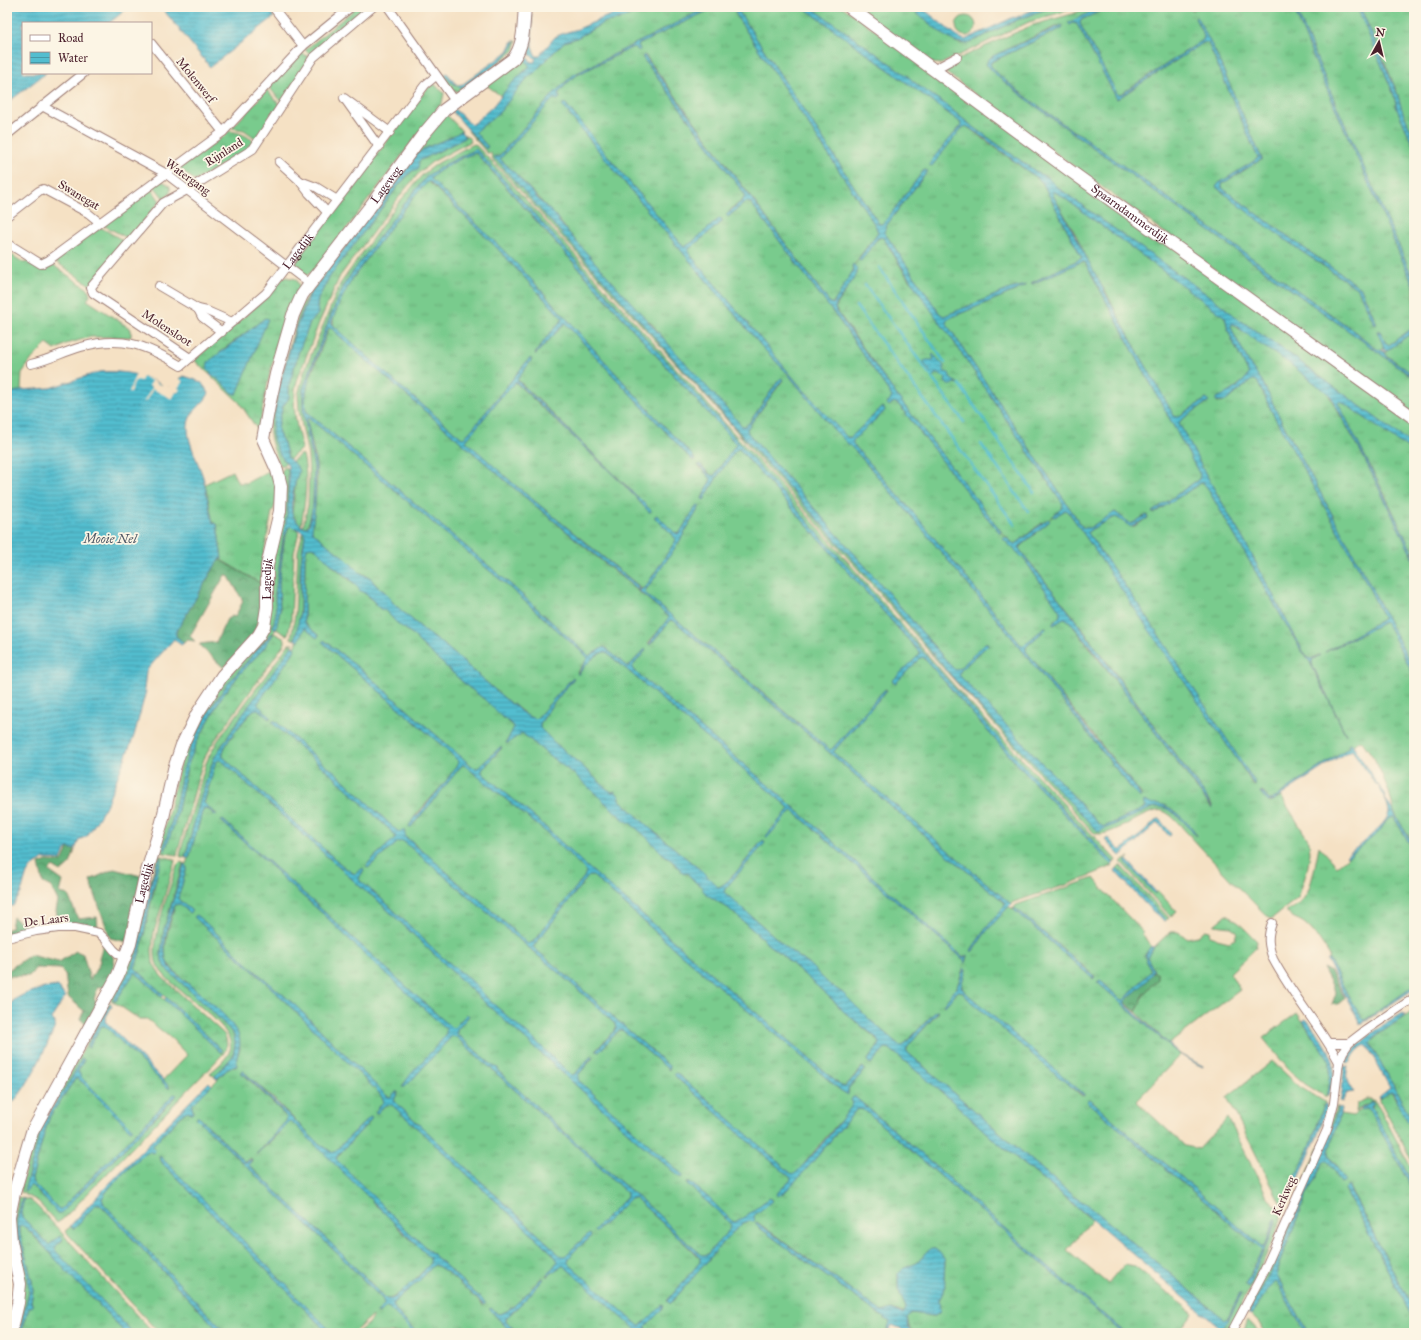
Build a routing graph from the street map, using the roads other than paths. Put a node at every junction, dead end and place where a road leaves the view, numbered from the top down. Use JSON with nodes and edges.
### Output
{"nodes":[{"id":1,"x":273,"y":7,"type":"edge"},
{"id":2,"x":351,"y":7,"type":"edge"},
{"id":3,"x":374,"y":7,"type":"edge"},
{"id":4,"x":388,"y":7,"type":"edge"},
{"id":5,"x":525,"y":7,"type":"edge"},
{"id":6,"x":849,"y":7,"type":"edge"},
{"id":7,"x":152,"y":44,"type":"edge"},
{"id":8,"x":303,"y":46,"type":"junction"},
{"id":9,"x":957,"y":57,"type":"dead end"},
{"id":10,"x":933,"y":70,"type":"junction"},
{"id":11,"x":83,"y":74,"type":"edge"},
{"id":12,"x":436,"y":76,"type":"junction"},
{"id":13,"x":455,"y":102,"type":"junction"},
{"id":14,"x":42,"y":106,"type":"junction"},
{"id":15,"x":223,"y":132,"type":"junction"},
{"id":16,"x":390,"y":132,"type":"junction"},
{"id":17,"x":7,"y":135,"type":"edge"},
{"id":18,"x":379,"y":147,"type":"junction"},
{"id":19,"x":279,"y":162,"type":"dead end"},
{"id":20,"x":165,"y":173,"type":"junction"},
{"id":21,"x":299,"y":180,"type":"junction"},
{"id":22,"x":187,"y":190,"type":"junction"},
{"id":23,"x":337,"y":200,"type":"junction"},
{"id":24,"x":327,"y":212,"type":"junction"},
{"id":25,"x":7,"y":216,"type":"edge"},
{"id":26,"x":99,"y":222,"type":"junction"},
{"id":27,"x":7,"y":243,"type":"edge"},
{"id":28,"x":286,"y":266,"type":"junction"},
{"id":29,"x":310,"y":284,"type":"junction"},
{"id":30,"x":160,"y":286,"type":"dead end"},
{"id":31,"x":91,"y":288,"type":"joint"},
{"id":32,"x":198,"y":309,"type":"junction"},
{"id":33,"x":232,"y":322,"type":"junction"},
{"id":34,"x":222,"y":332,"type":"junction"},
{"id":35,"x":190,"y":358,"type":"junction"},
{"id":36,"x":31,"y":364,"type":"dead end"},
{"id":37,"x":1414,"y":418,"type":"edge"},
{"id":38,"x":263,"y":438,"type":"joint"},
{"id":39,"x":1272,"y":922,"type":"dead end"},
{"id":40,"x":7,"y":938,"type":"edge"},
{"id":41,"x":124,"y":958,"type":"junction"},
{"id":42,"x":1414,"y":998,"type":"edge"},
{"id":43,"x":1330,"y":1043,"type":"junction"},
{"id":44,"x":1349,"y":1043,"type":"junction"},
{"id":45,"x":1339,"y":1062,"type":"junction"},
{"id":46,"x":11,"y":1333,"type":"edge"},
{"id":47,"x":1231,"y":1333,"type":"edge"}],
"edges":[{"from":1,"to":8,"type":"street"},
{"from":2,"to":8,"type":"street","name":"Rijnland"},
{"from":3,"to":22,"type":"street","name":"Rijnland"},
{"from":4,"to":12,"type":"street"},
{"from":5,"to":13,"type":"street","name":"Lageweg"},
{"from":6,"to":10,"type":"street","name":"Spaarndammerdijk"},
{"from":7,"to":15,"type":"street","name":"Molenwerf"},
{"from":8,"to":15,"type":"street","name":"Rijnland"},
{"from":9,"to":10,"type":"street"},
{"from":10,"to":37,"type":"street","name":"Spaarndammerdijk"},
{"from":11,"to":14,"type":"street"},
{"from":12,"to":13,"type":"street"},
{"from":12,"to":16,"type":"street","name":"Lagedijk"},
{"from":13,"to":29,"type":"street","name":"Lageweg"},
{"from":14,"to":17,"type":"street"},
{"from":14,"to":20,"type":"street","name":"Watergang"},
{"from":15,"to":20,"type":"street","name":"Rijnland"},
{"from":16,"to":18,"type":"street","name":"Lagedijk"},
{"from":16,"to":18,"type":"street"},
{"from":18,"to":23,"type":"street","name":"Lagedijk"},
{"from":19,"to":21,"type":"street"},
{"from":20,"to":22,"type":"street","name":"Watergang"},
{"from":20,"to":26,"type":"street","name":"Rijnland"},
{"from":21,"to":23,"type":"street"},
{"from":21,"to":24,"type":"street"},
{"from":22,"to":28,"type":"street","name":"Watergang"},
{"from":22,"to":31,"type":"street","name":"Rijnland"},
{"from":23,"to":24,"type":"street","name":"Lagedijk"},
{"from":24,"to":28,"type":"street","name":"Lagedijk"},
{"from":25,"to":26,"type":"street","name":"Swanegat"},
{"from":26,"to":27,"type":"street","name":"Rijnland"},
{"from":28,"to":29,"type":"street","name":"Watergang"},
{"from":28,"to":33,"type":"street","name":"Lagedijk"},
{"from":29,"to":38,"type":"street","name":"Lageweg"},
{"from":30,"to":32,"type":"street"},
{"from":31,"to":35,"type":"street","name":"Molensloot"},
{"from":32,"to":33,"type":"street"},
{"from":32,"to":34,"type":"street"},
{"from":33,"to":34,"type":"street","name":"Lagedijk"},
{"from":34,"to":35,"type":"street","name":"Lagedijk"},
{"from":35,"to":36,"type":"street","name":"Molensloot"},
{"from":38,"to":41,"type":"street","name":"Lagedijk"},
{"from":39,"to":43,"type":"street"},
{"from":40,"to":41,"type":"street","name":"De Laars"},
{"from":41,"to":46,"type":"street","name":"Lagedijk"},
{"from":42,"to":44,"type":"street","name":"Kerkweg"},
{"from":43,"to":44,"type":"street"},
{"from":43,"to":45,"type":"street"},
{"from":44,"to":45,"type":"street","name":"Kerkweg"},
{"from":45,"to":47,"type":"street","name":"Kerkweg"}]}
